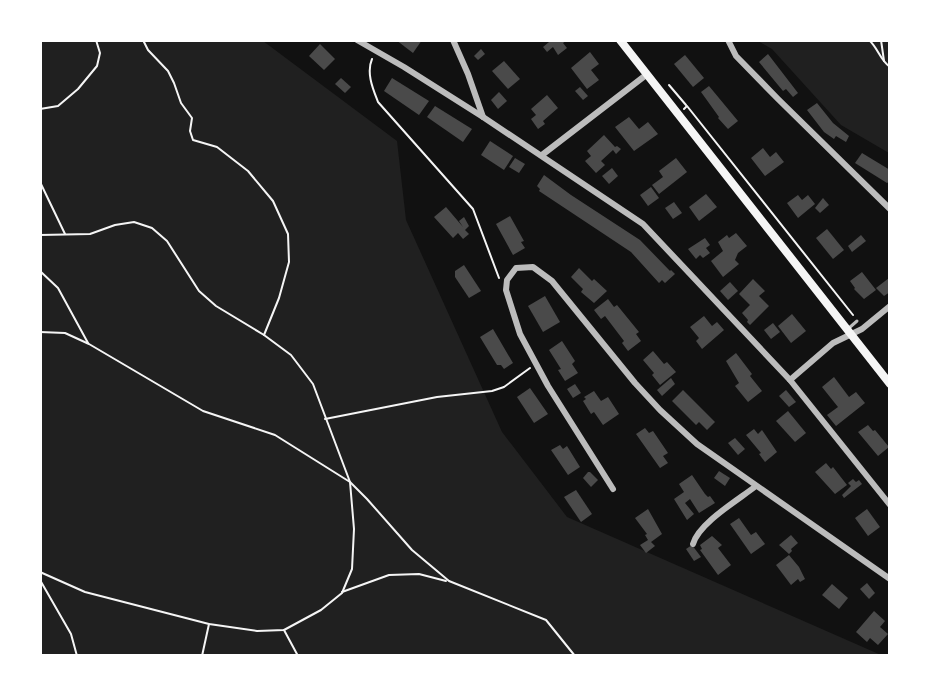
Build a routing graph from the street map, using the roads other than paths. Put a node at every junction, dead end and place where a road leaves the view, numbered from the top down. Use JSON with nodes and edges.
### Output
{"nodes":[{"id":1,"x":357,"y":40,"type":"edge"},
{"id":2,"x":453,"y":40,"type":"edge"},
{"id":3,"x":620,"y":40,"type":"edge"},
{"id":4,"x":728,"y":40,"type":"edge"},
{"id":5,"x":646,"y":75,"type":"junction"},
{"id":6,"x":483,"y":117,"type":"junction"},
{"id":7,"x":542,"y":155,"type":"junction"},
{"id":8,"x":890,"y":209,"type":"edge"},
{"id":9,"x":890,"y":306,"type":"edge"},
{"id":10,"x":857,"y":321,"type":"road end"},
{"id":11,"x":849,"y":332,"type":"junction"},
{"id":12,"x":790,"y":380,"type":"junction"},
{"id":13,"x":890,"y":384,"type":"edge"},
{"id":14,"x":756,"y":486,"type":"junction"},
{"id":15,"x":613,"y":489,"type":"dead end"},
{"id":16,"x":890,"y":505,"type":"edge"},
{"id":17,"x":693,"y":544,"type":"dead end"},
{"id":18,"x":890,"y":579,"type":"edge"}],
"edges":[{"from":1,"to":6,"type":"street"},
{"from":2,"to":6,"type":"street"},
{"from":3,"to":5,"type":"main road"},
{"from":4,"to":8,"type":"street"},
{"from":5,"to":7,"type":"street"},
{"from":5,"to":11,"type":"main road"},
{"from":6,"to":7,"type":"street"},
{"from":7,"to":12,"type":"street"},
{"from":9,"to":11,"type":"street"},
{"from":10,"to":11,"type":"lane"},
{"from":11,"to":12,"type":"street"},
{"from":11,"to":13,"type":"main road"},
{"from":12,"to":16,"type":"street"},
{"from":14,"to":15,"type":"street"},
{"from":14,"to":17,"type":"street"},
{"from":14,"to":18,"type":"street"}]}
